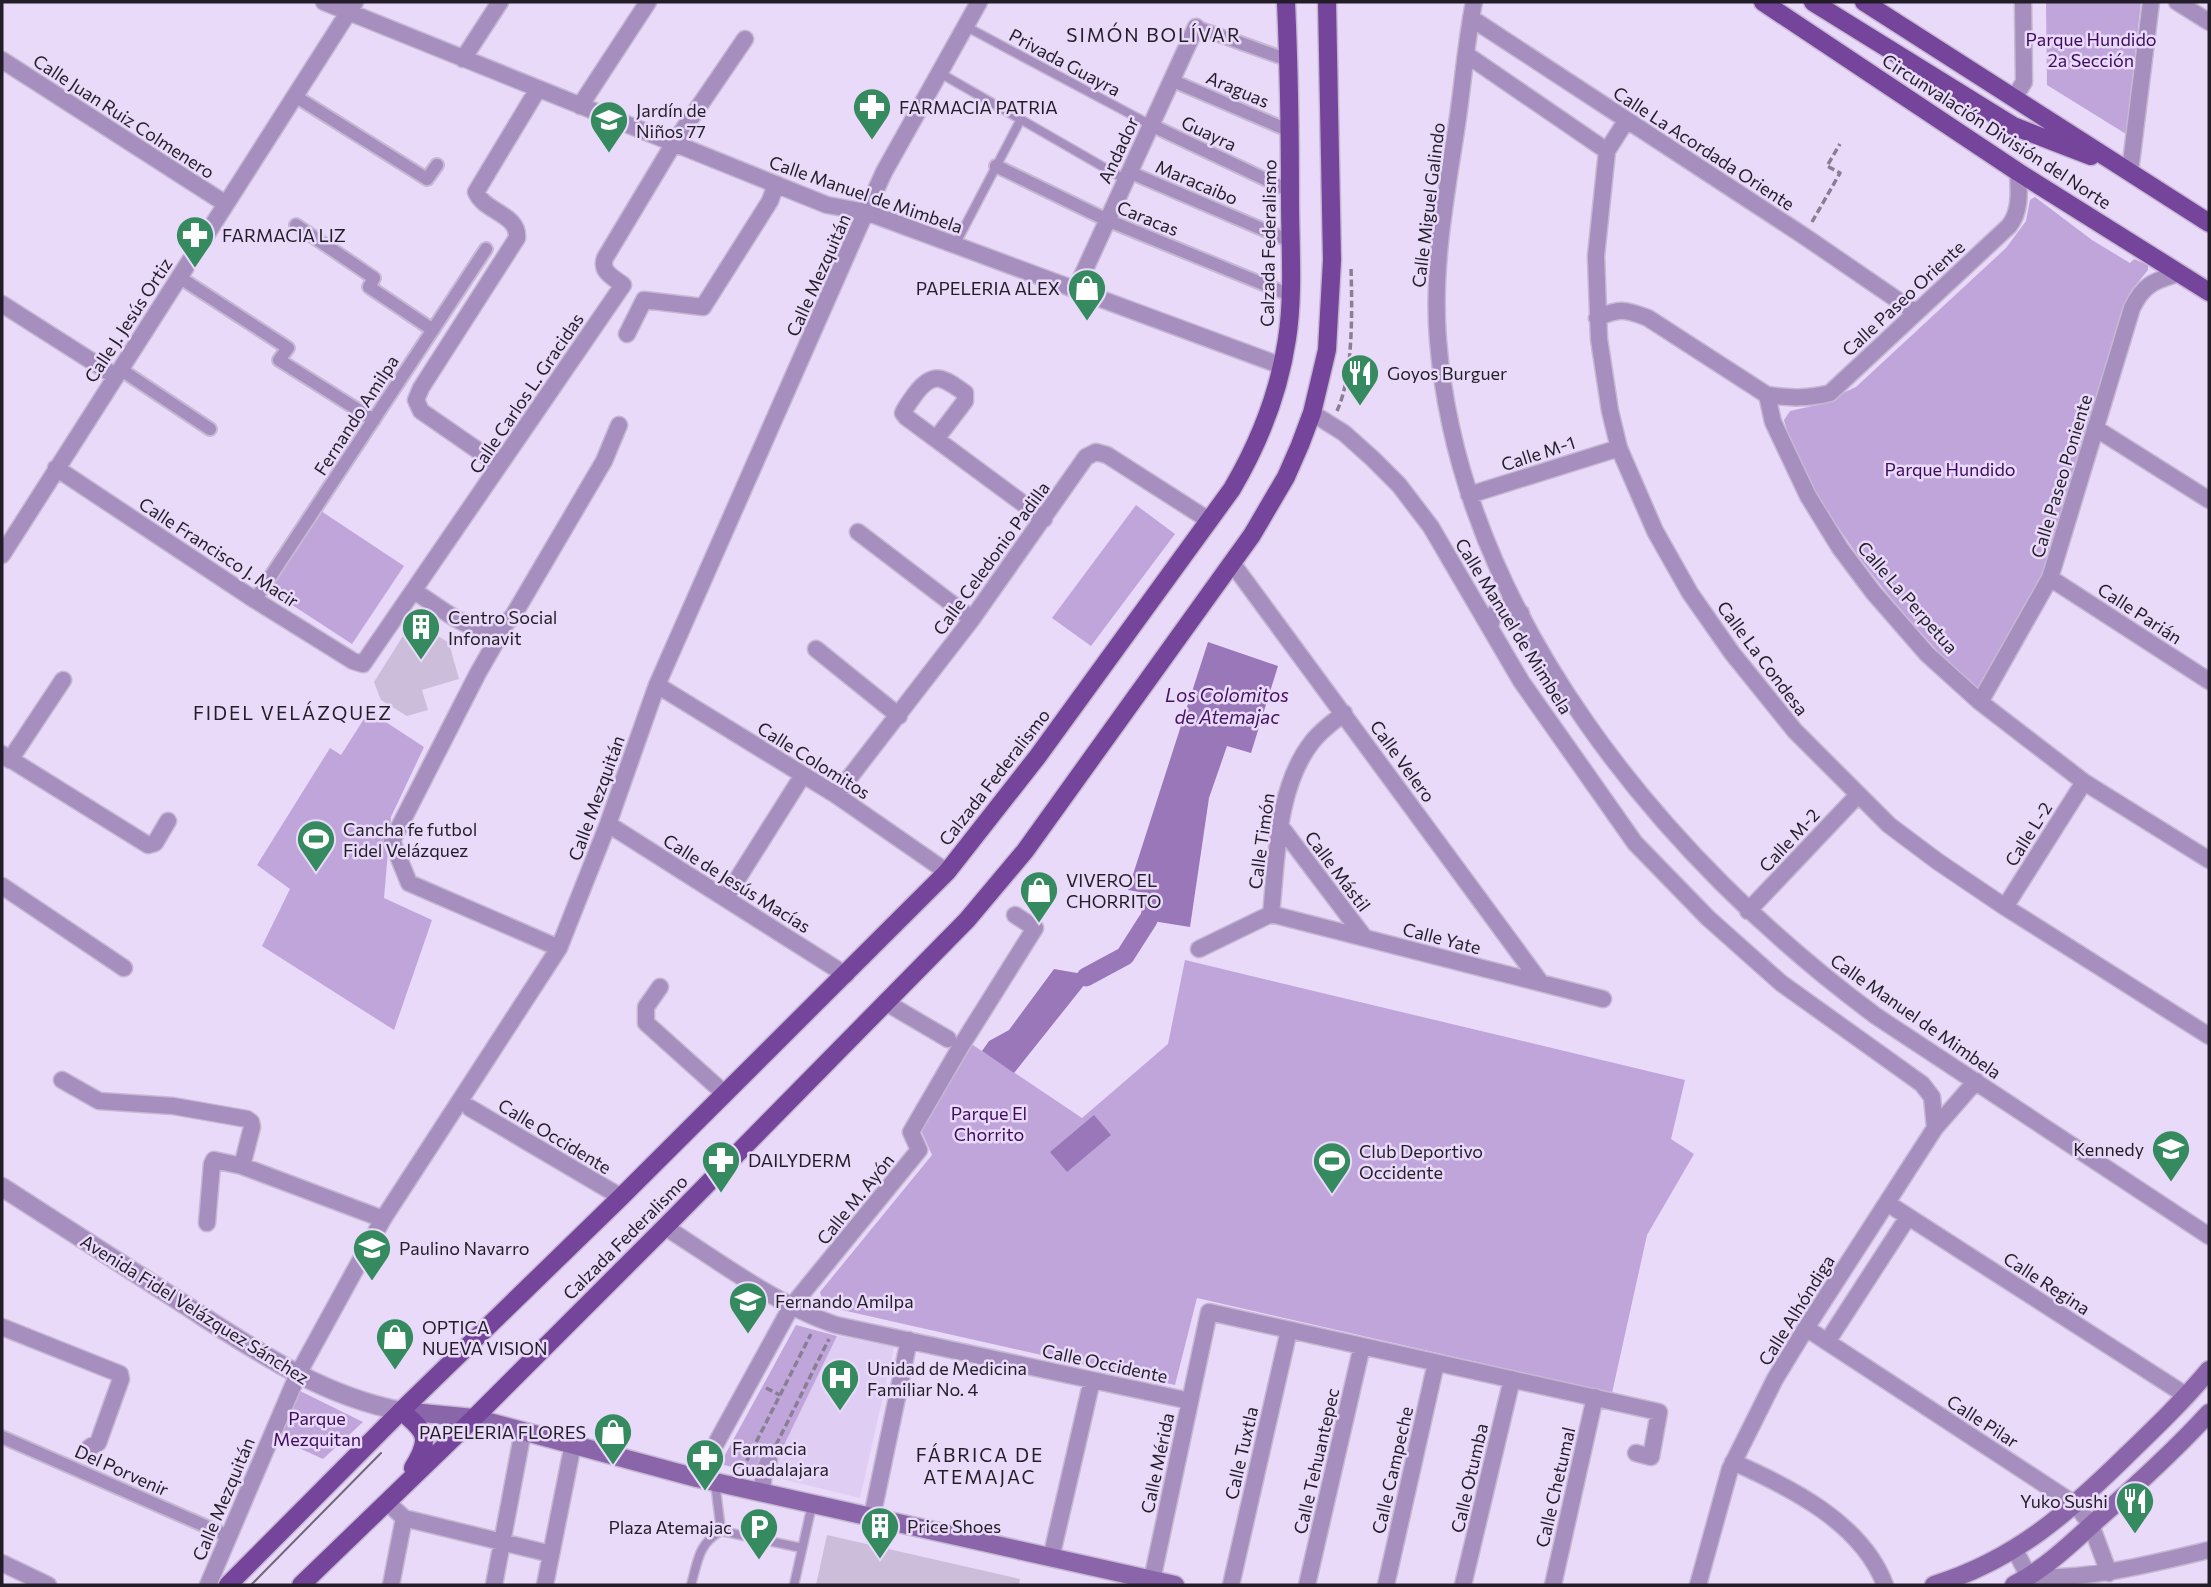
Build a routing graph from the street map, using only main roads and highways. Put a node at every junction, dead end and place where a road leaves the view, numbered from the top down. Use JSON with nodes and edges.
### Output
{"nodes":[{"id":1,"x":1286,"y":2,"type":"edge"},
{"id":2,"x":1327,"y":2,"type":"edge"},
{"id":3,"x":1763,"y":2,"type":"edge"},
{"id":4,"x":1776,"y":2,"type":"edge"},
{"id":5,"x":1813,"y":2,"type":"edge"},
{"id":6,"x":1864,"y":2,"type":"edge"},
{"id":7,"x":1787,"y":18,"type":"junction"},
{"id":8,"x":2130,"y":171,"type":"junction"},
{"id":9,"x":2209,"y":223,"type":"edge"},
{"id":10,"x":2209,"y":292,"type":"edge"},
{"id":11,"x":2209,"y":1370,"type":"edge"},
{"id":12,"x":401,"y":1411,"type":"junction"},
{"id":13,"x":2209,"y":1413,"type":"edge"},
{"id":14,"x":474,"y":1418,"type":"junction"},
{"id":15,"x":401,"y":1489,"type":"junction"},
{"id":16,"x":2023,"y":1583,"type":"edge"},
{"id":17,"x":1943,"y":1584,"type":"edge"},
{"id":18,"x":228,"y":1585,"type":"edge"},
{"id":19,"x":301,"y":1585,"type":"edge"},
{"id":20,"x":1175,"y":1585,"type":"edge"}],
"edges":[{"from":1,"to":12,"type":"main road","name":"Calzada Federalismo"},
{"from":2,"to":14,"type":"main road","name":"Calzada Federalismo"},
{"from":3,"to":7,"type":"main road","name":"Circunvalación División del Norte"},
{"from":4,"to":7,"type":"main road"},
{"from":5,"to":8,"type":"main road"},
{"from":6,"to":8,"type":"main road","name":"Circunvalación División del Norte"},
{"from":7,"to":10,"type":"main road","name":"Circunvalación División del Norte"},
{"from":8,"to":9,"type":"main road","name":"Circunvalación División del Norte"},
{"from":11,"to":17,"type":"main road"},
{"from":12,"to":14,"type":"main road","name":"Avenida Fidel Velázquez Sánchez"},
{"from":12,"to":15,"type":"main road"},
{"from":12,"to":18,"type":"main road","name":"Calzada Federalismo"},
{"from":13,"to":16,"type":"main road"},
{"from":14,"to":15,"type":"main road","name":"Calzada Federalismo"},
{"from":14,"to":20,"type":"main road","name":"Avenida Fidel Velázquez Sánchez"},
{"from":15,"to":19,"type":"main road"}]}
